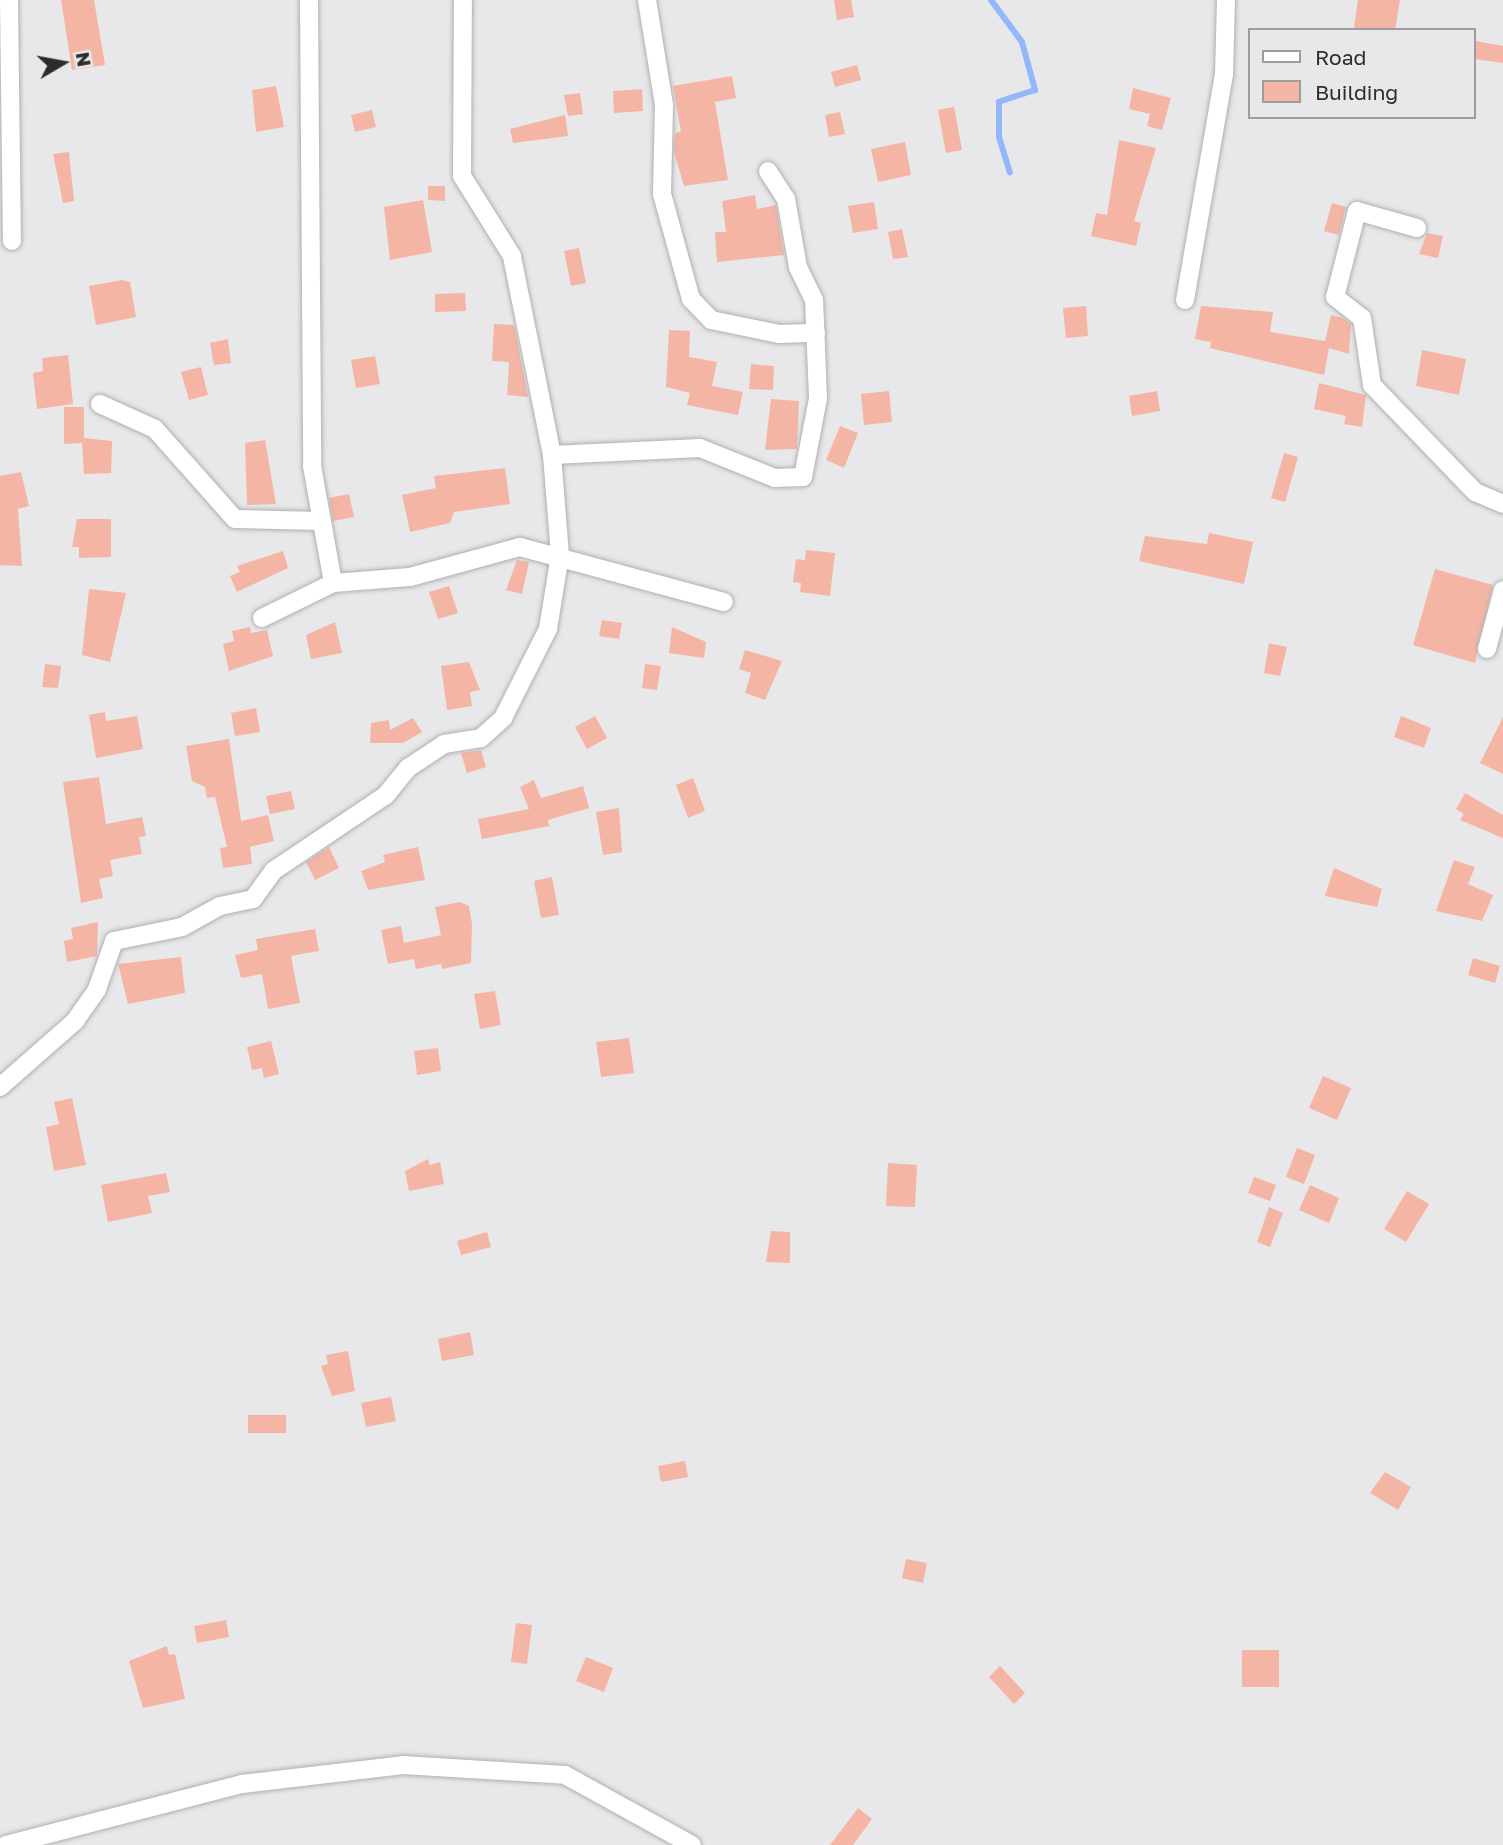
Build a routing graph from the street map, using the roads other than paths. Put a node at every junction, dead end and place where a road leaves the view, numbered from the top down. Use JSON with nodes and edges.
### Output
{"nodes":[{"id":1,"x":9,"y":0,"type":"edge"},
{"id":2,"x":309,"y":0,"type":"edge"},
{"id":3,"x":463,"y":0,"type":"edge"},
{"id":4,"x":647,"y":0,"type":"edge"},
{"id":5,"x":1226,"y":0,"type":"edge"},
{"id":6,"x":768,"y":171,"type":"dead end"},
{"id":7,"x":1417,"y":228,"type":"dead end"},
{"id":8,"x":12,"y":241,"type":"dead end"},
{"id":9,"x":1185,"y":300,"type":"dead end"},
{"id":10,"x":816,"y":333,"type":"junction"},
{"id":11,"x":100,"y":404,"type":"dead end"},
{"id":12,"x":552,"y":455,"type":"junction"},
{"id":13,"x":1503,"y":504,"type":"edge"},
{"id":14,"x":321,"y":521,"type":"junction"},
{"id":15,"x":560,"y":555,"type":"junction"},
{"id":16,"x":333,"y":583,"type":"junction"},
{"id":17,"x":1503,"y":590,"type":"edge"},
{"id":18,"x":724,"y":602,"type":"dead end"},
{"id":19,"x":262,"y":618,"type":"dead end"},
{"id":20,"x":1487,"y":649,"type":"dead end"},
{"id":21,"x":0,"y":1087,"type":"edge"},
{"id":22,"x":6,"y":1845,"type":"edge"},
{"id":23,"x":692,"y":1845,"type":"edge"}],
"edges":[{"from":1,"to":8,"type":"street"},
{"from":2,"to":14,"type":"street"},
{"from":3,"to":12,"type":"street"},
{"from":4,"to":10,"type":"street"},
{"from":5,"to":9,"type":"street"},
{"from":6,"to":10,"type":"street"},
{"from":7,"to":13,"type":"street"},
{"from":10,"to":12,"type":"street"},
{"from":11,"to":14,"type":"street"},
{"from":12,"to":15,"type":"street"},
{"from":14,"to":16,"type":"street"},
{"from":15,"to":16,"type":"street"},
{"from":15,"to":18,"type":"street"},
{"from":15,"to":21,"type":"street"},
{"from":16,"to":19,"type":"street"},
{"from":17,"to":20,"type":"street"},
{"from":22,"to":23,"type":"street"}]}
